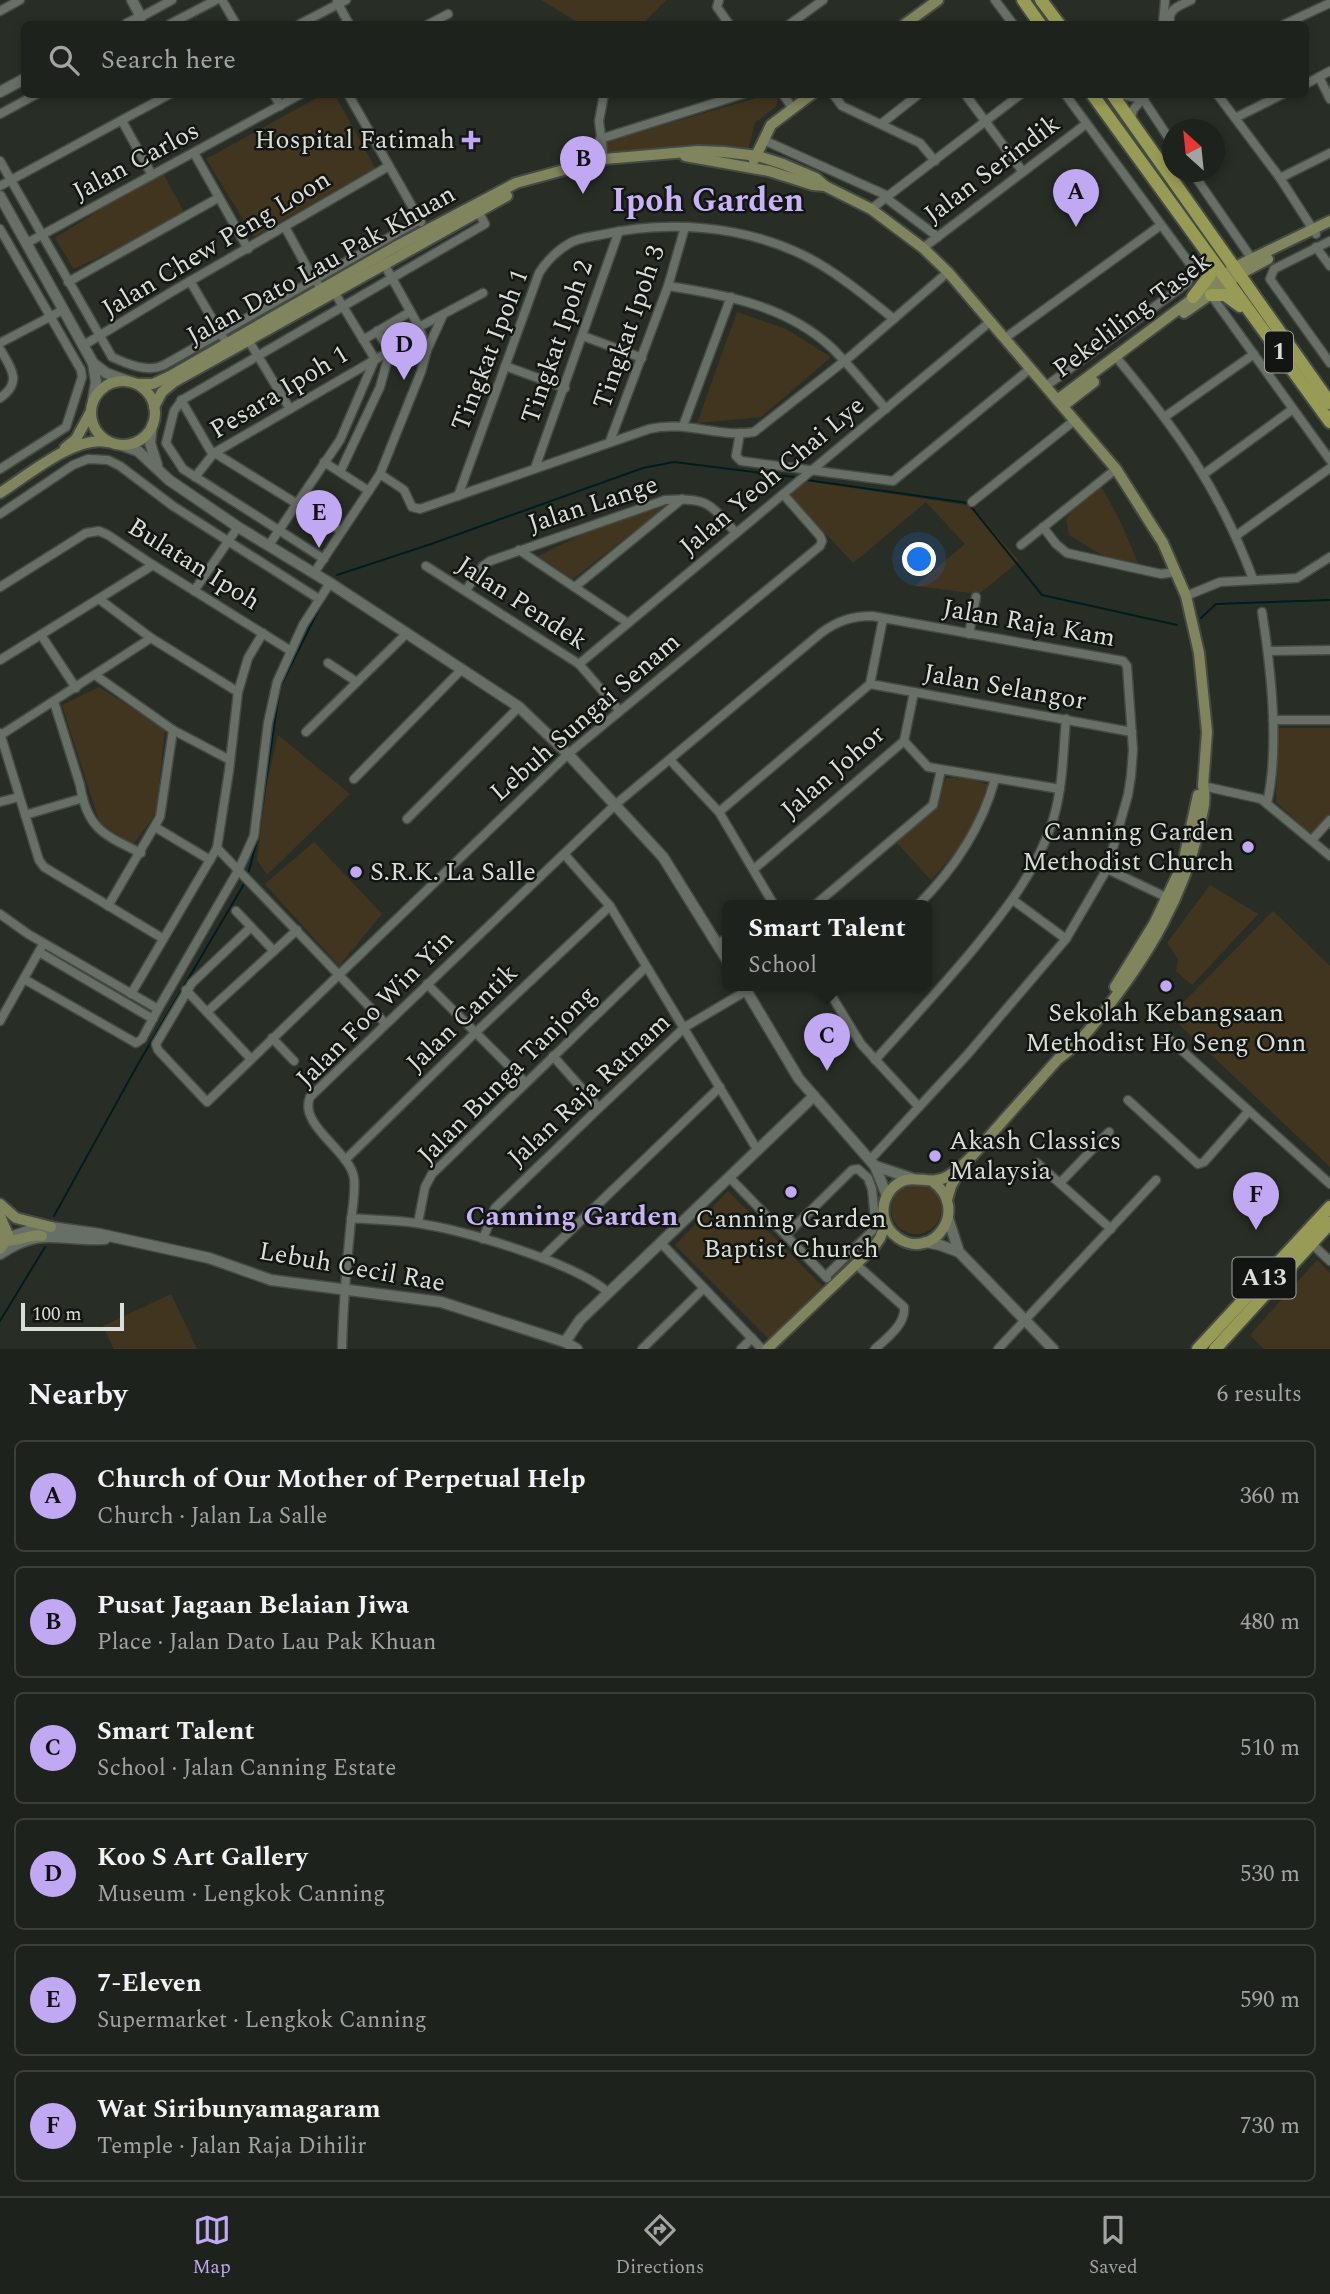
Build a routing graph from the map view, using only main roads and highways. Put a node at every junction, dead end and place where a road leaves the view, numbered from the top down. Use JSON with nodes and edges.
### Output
{"nodes":[{"id":1,"x":928,"y":0,"type":"edge"},
{"id":2,"x":938,"y":0,"type":"edge"},
{"id":3,"x":1023,"y":0,"type":"edge"},
{"id":4,"x":1041,"y":0,"type":"edge"},
{"id":5,"x":910,"y":21,"type":"edge"},
{"id":6,"x":910,"y":21,"type":"edge"},
{"id":7,"x":1039,"y":21,"type":"edge"},
{"id":8,"x":1057,"y":21,"type":"edge"},
{"id":9,"x":800,"y":98,"type":"edge"},
{"id":10,"x":806,"y":98,"type":"edge"},
{"id":11,"x":1095,"y":98,"type":"edge"},
{"id":12,"x":1117,"y":98,"type":"edge"},
{"id":13,"x":789,"y":110,"type":"junction"},
{"id":14,"x":677,"y":154,"type":"junction"},
{"id":15,"x":754,"y":157,"type":"junction"},
{"id":16,"x":698,"y":159,"type":"junction"},
{"id":17,"x":783,"y":164,"type":"junction"},
{"id":18,"x":527,"y":181,"type":"junction"},
{"id":19,"x":803,"y":182,"type":"junction"},
{"id":20,"x":825,"y":186,"type":"junction"},
{"id":21,"x":1330,"y":221,"type":"edge"},
{"id":22,"x":1330,"y":227,"type":"edge"},
{"id":23,"x":1315,"y":231,"type":"junction"},
{"id":24,"x":1196,"y":238,"type":"junction"},
{"id":25,"x":1231,"y":274,"type":"junction"},
{"id":26,"x":326,"y":291,"type":"junction"},
{"id":27,"x":1210,"y":295,"type":"junction"},
{"id":28,"x":1194,"y":297,"type":"junction"},
{"id":29,"x":1254,"y":317,"type":"junction"},
{"id":30,"x":1118,"y":359,"type":"junction"},
{"id":31,"x":133,"y":383,"type":"junction"},
{"id":32,"x":1060,"y":403,"type":"junction"},
{"id":33,"x":1330,"y":403,"type":"edge"},
{"id":34,"x":92,"y":404,"type":"junction"},
{"id":35,"x":154,"y":407,"type":"junction"},
{"id":36,"x":1330,"y":422,"type":"edge"},
{"id":37,"x":118,"y":444,"type":"junction"},
{"id":38,"x":59,"y":455,"type":"junction"},
{"id":39,"x":0,"y":493,"type":"edge"},
{"id":40,"x":1203,"y":786,"type":"junction"},
{"id":41,"x":1058,"y":1059,"type":"junction"},
{"id":42,"x":964,"y":1164,"type":"junction"},
{"id":43,"x":932,"y":1181,"type":"junction"},
{"id":44,"x":947,"y":1200,"type":"junction"},
{"id":45,"x":0,"y":1204,"type":"edge"},
{"id":46,"x":1330,"y":1207,"type":"edge"},
{"id":47,"x":0,"y":1216,"type":"edge"},
{"id":48,"x":1330,"y":1223,"type":"edge"},
{"id":49,"x":886,"y":1224,"type":"junction"},
{"id":50,"x":51,"y":1227,"type":"road end"},
{"id":51,"x":42,"y":1236,"type":"road end"},
{"id":52,"x":903,"y":1241,"type":"junction"},
{"id":53,"x":3,"y":1242,"type":"edge"},
{"id":54,"x":764,"y":1349,"type":"edge"},
{"id":55,"x":775,"y":1349,"type":"edge"},
{"id":56,"x":1198,"y":1349,"type":"edge"},
{"id":57,"x":1215,"y":1349,"type":"edge"}],
"edges":[{"from":1,"to":5,"type":"main road"},
{"from":2,"to":6,"type":"main road"},
{"from":3,"to":7,"type":"main road"},
{"from":4,"to":8,"type":"main road"},
{"from":9,"to":13,"type":"main road"},
{"from":10,"to":13,"type":"main road"},
{"from":11,"to":24,"type":"main road","number":"1"},
{"from":12,"to":25,"type":"main road","number":"1"},
{"from":13,"to":15,"type":"main road"},
{"from":13,"to":15,"type":"main road"},
{"from":13,"to":17,"type":"main road"},
{"from":14,"to":15,"type":"main road","name":"Jalan Dato Lau Pak Khuan"},
{"from":14,"to":16,"type":"main road","name":"Jalan Dato Lau Pak Khuan"},
{"from":14,"to":18,"type":"main road","name":"Jalan Dato Lau Pak Khuan"},
{"from":15,"to":16,"type":"main road"},
{"from":15,"to":17,"type":"main road","name":"Jalan Dato Lau Pak Khuan"},
{"from":15,"to":19,"type":"main road"},
{"from":16,"to":19,"type":"main road","name":"Jalan Dato Lau Pak Khuan"},
{"from":17,"to":20,"type":"main road","name":"Jalan Dato Lau Pak Khuan"},
{"from":18,"to":26,"type":"main road","name":"Jalan Dato Lau Pak Khuan"},
{"from":18,"to":26,"type":"main road","name":"Jalan Dato Lau Pak Khuan"},
{"from":19,"to":20,"type":"main road","name":"Jalan Dato Lau Pak Khuan"},
{"from":20,"to":32,"type":"main road","name":"Jalan Dato Lau Pak Khuan"},
{"from":21,"to":23,"type":"main road"},
{"from":22,"to":23,"type":"main road"},
{"from":23,"to":25,"type":"main road"},
{"from":23,"to":25,"type":"main road"},
{"from":24,"to":25,"type":"main road","number":"1"},
{"from":24,"to":28,"type":"main road"},
{"from":25,"to":27,"type":"main road","name":"Pekeliling Tasek"},
{"from":25,"to":28,"type":"main road","name":"Pekeliling Tasek"},
{"from":25,"to":29,"type":"main road","number":"1"},
{"from":25,"to":33,"type":"main road","number":"1"},
{"from":26,"to":31,"type":"main road","name":"Jalan Dato Lau Pak Khuan"},
{"from":26,"to":35,"type":"main road","name":"Jalan Dato Lau Pak Khuan"},
{"from":27,"to":29,"type":"main road"},
{"from":27,"to":30,"type":"main road","name":"Pekeliling Tasek"},
{"from":28,"to":30,"type":"main road","name":"Pekeliling Tasek"},
{"from":29,"to":36,"type":"main road","number":"1"},
{"from":30,"to":32,"type":"main road","name":"Pekeliling Tasek"},
{"from":31,"to":34,"type":"main road"},
{"from":31,"to":35,"type":"main road"},
{"from":32,"to":40,"type":"main road","name":"Jalan Dato Lau Pak Khuan"},
{"from":34,"to":37,"type":"main road"},
{"from":34,"to":38,"type":"main road"},
{"from":35,"to":37,"type":"main road"},
{"from":37,"to":38,"type":"main road"},
{"from":38,"to":39,"type":"main road"},
{"from":40,"to":41,"type":"main road"},
{"from":40,"to":41,"type":"main road"},
{"from":41,"to":42,"type":"main road"},
{"from":42,"to":43,"type":"main road"},
{"from":42,"to":44,"type":"main road"},
{"from":43,"to":44,"type":"main road"},
{"from":43,"to":49,"type":"main road"},
{"from":44,"to":52,"type":"main road"},
{"from":45,"to":50,"type":"main road"},
{"from":46,"to":56,"type":"main road","number":"A13"},
{"from":47,"to":53,"type":"main road"},
{"from":48,"to":57,"type":"main road","number":"A13"},
{"from":49,"to":52,"type":"main road"},
{"from":49,"to":54,"type":"main road"},
{"from":51,"to":53,"type":"main road"},
{"from":52,"to":55,"type":"main road"}]}
